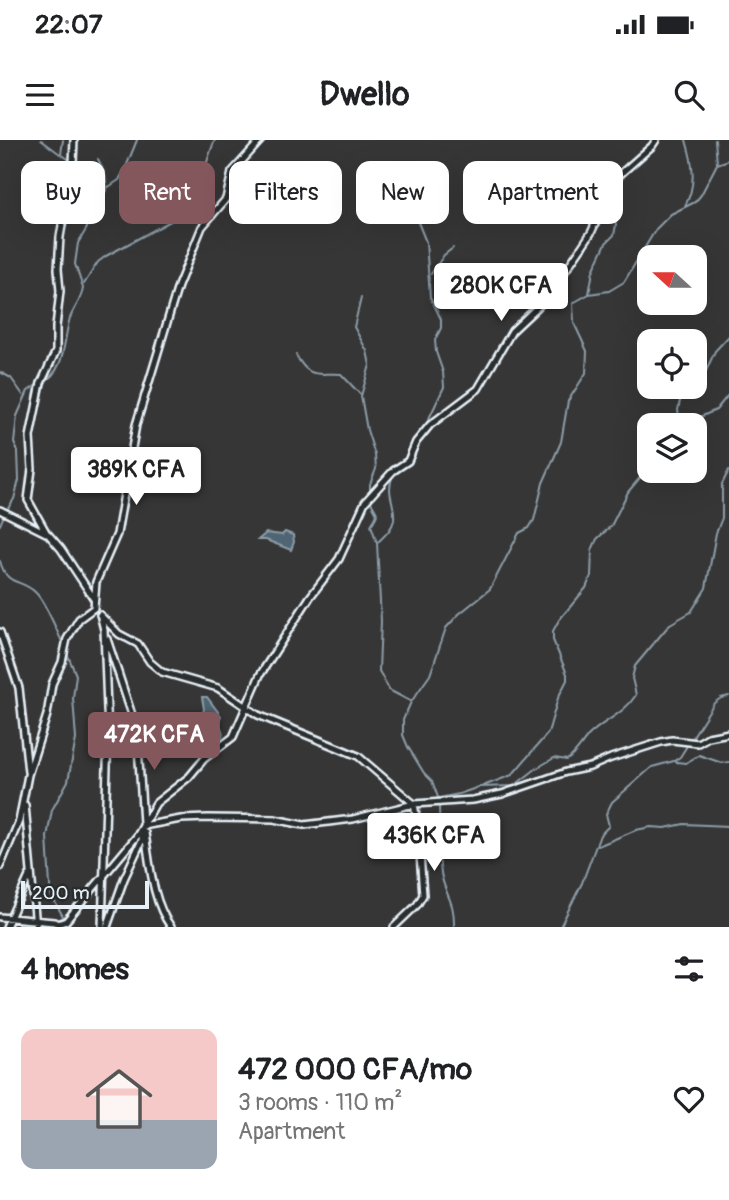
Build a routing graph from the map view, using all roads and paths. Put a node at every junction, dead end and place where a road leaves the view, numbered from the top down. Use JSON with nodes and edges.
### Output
{"nodes":[{"id":1,"x":74,"y":140,"type":"edge"},
{"id":2,"x":261,"y":140,"type":"edge"},
{"id":3,"x":656,"y":140,"type":"edge"},
{"id":4,"x":0,"y":510,"type":"edge"},
{"id":5,"x":48,"y":534,"type":"junction"},
{"id":6,"x":96,"y":603,"type":"junction"},
{"id":7,"x":100,"y":615,"type":"junction"},
{"id":8,"x":104,"y":630,"type":"junction"},
{"id":9,"x":0,"y":632,"type":"edge"},
{"id":10,"x":245,"y":708,"type":"junction"},
{"id":11,"x":729,"y":733,"type":"edge"},
{"id":12,"x":28,"y":775,"type":"junction"},
{"id":13,"x":24,"y":798,"type":"junction"},
{"id":14,"x":414,"y":804,"type":"junction"},
{"id":15,"x":143,"y":826,"type":"junction"},
{"id":16,"x":0,"y":867,"type":"edge"},
{"id":17,"x":30,"y":873,"type":"junction"},
{"id":18,"x":104,"y":875,"type":"junction"},
{"id":19,"x":0,"y":917,"type":"edge"},
{"id":20,"x":8,"y":918,"type":"junction"},
{"id":21,"x":36,"y":924,"type":"edge"},
{"id":22,"x":60,"y":926,"type":"edge"},
{"id":23,"x":6,"y":927,"type":"edge"},
{"id":24,"x":105,"y":927,"type":"edge"},
{"id":25,"x":171,"y":927,"type":"edge"},
{"id":26,"x":394,"y":927,"type":"edge"}],
"edges":[{"from":1,"to":5,"type":"street"},
{"from":2,"to":6,"type":"street"},
{"from":3,"to":10,"type":"street"},
{"from":4,"to":5,"type":"street"},
{"from":5,"to":6,"type":"street"},
{"from":6,"to":7,"type":"street"},
{"from":6,"to":12,"type":"street"},
{"from":7,"to":8,"type":"street"},
{"from":7,"to":10,"type":"street"},
{"from":8,"to":15,"type":"street"},
{"from":8,"to":18,"type":"street"},
{"from":9,"to":12,"type":"street"},
{"from":10,"to":14,"type":"street"},
{"from":10,"to":15,"type":"street"},
{"from":11,"to":14,"type":"street"},
{"from":12,"to":13,"type":"street"},
{"from":13,"to":16,"type":"street"},
{"from":13,"to":17,"type":"street"},
{"from":14,"to":15,"type":"street"},
{"from":14,"to":26,"type":"street"},
{"from":15,"to":18,"type":"street"},
{"from":15,"to":24,"type":"street"},
{"from":15,"to":25,"type":"street"},
{"from":17,"to":20,"type":"street"},
{"from":17,"to":21,"type":"street"},
{"from":18,"to":22,"type":"street"},
{"from":18,"to":24,"type":"street"},
{"from":19,"to":20,"type":"street"},
{"from":20,"to":21,"type":"street"},
{"from":20,"to":23,"type":"street"},
{"from":21,"to":22,"type":"street"}]}
